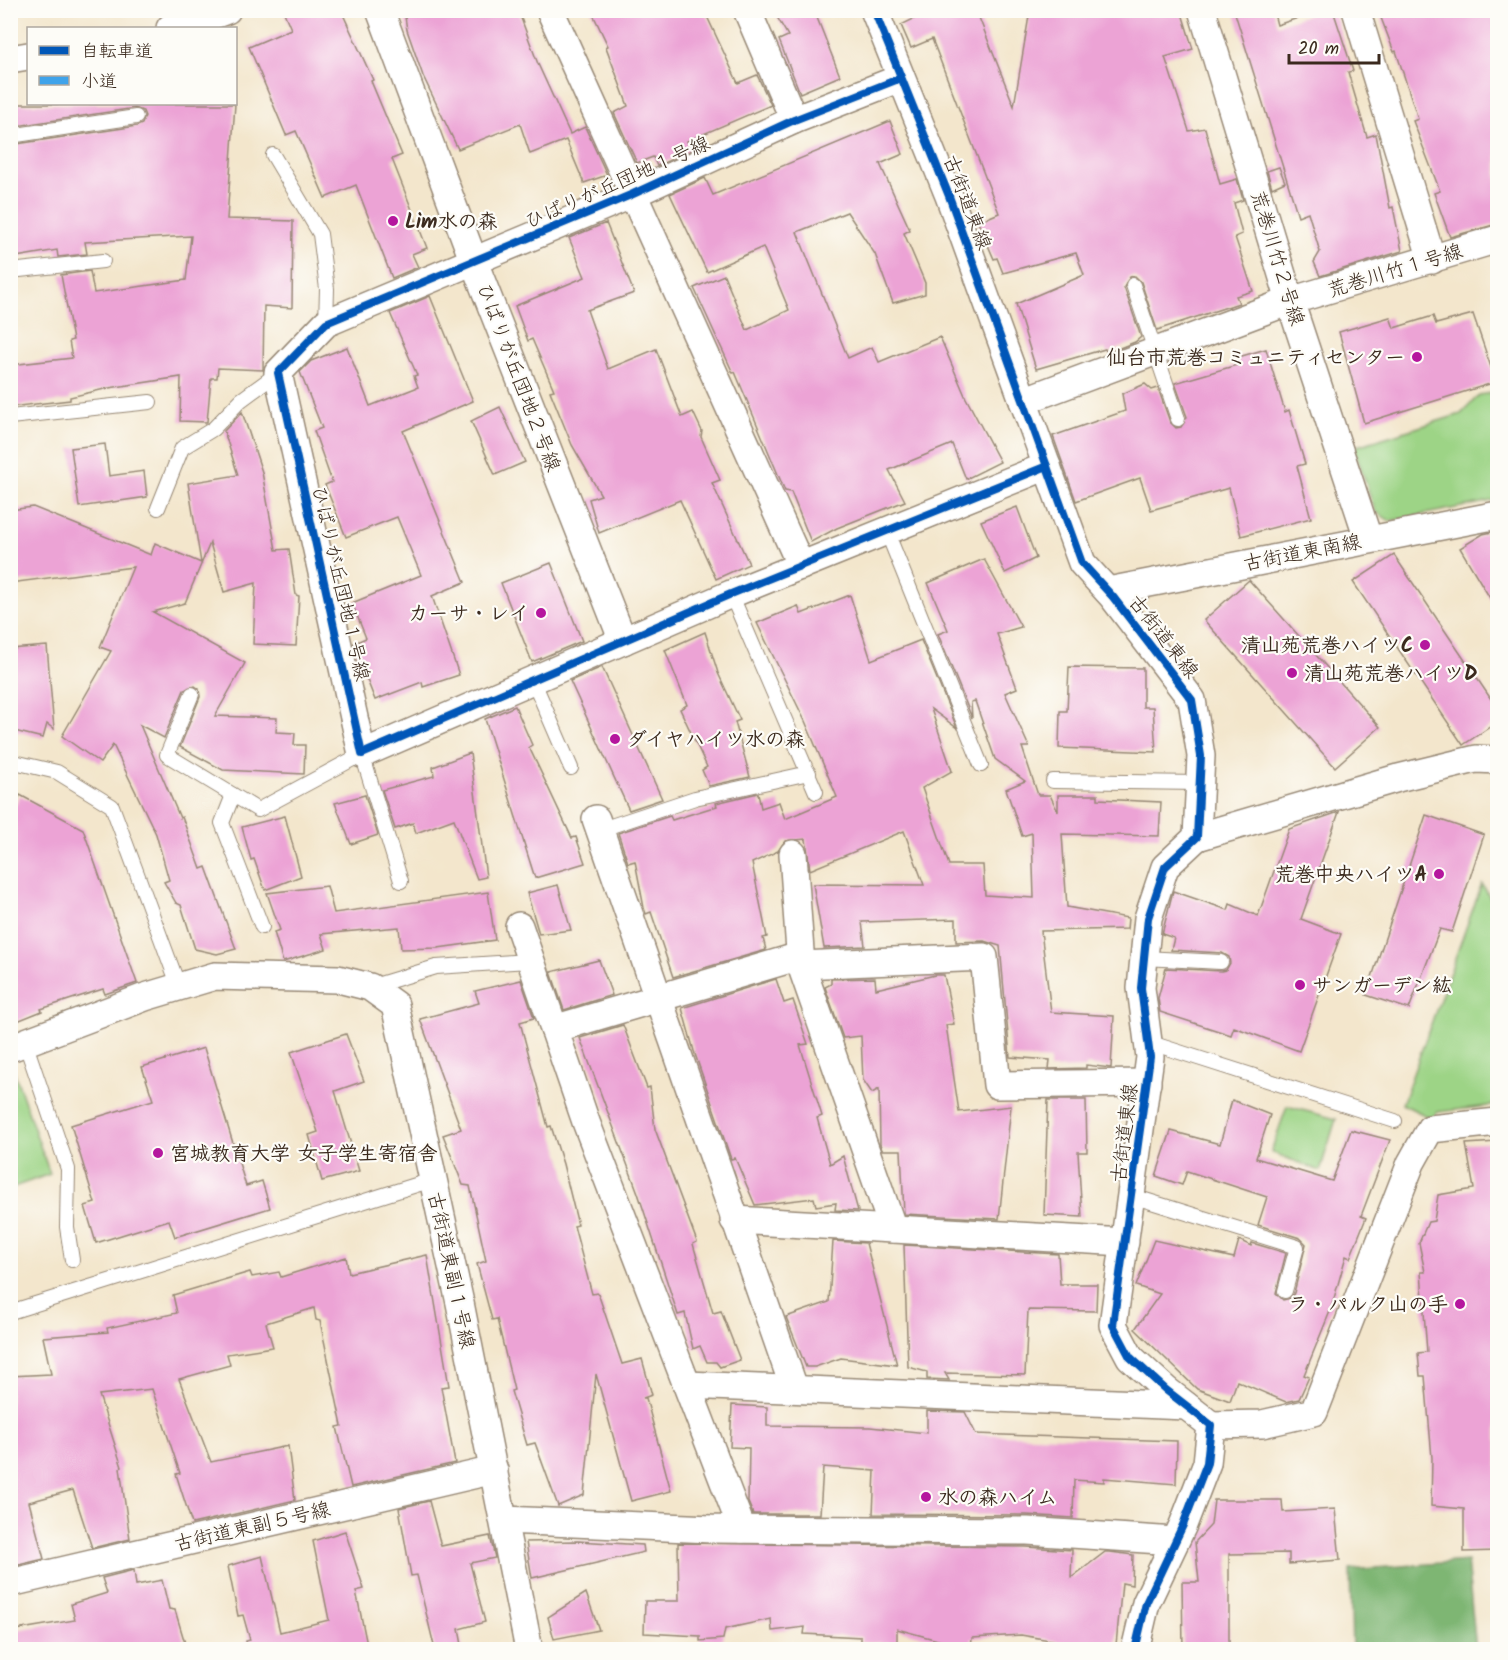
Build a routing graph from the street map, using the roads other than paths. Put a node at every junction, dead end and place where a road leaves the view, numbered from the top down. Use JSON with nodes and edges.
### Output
{"nodes":[{"id":1,"x":227,"y":10,"type":"edge"},
{"id":2,"x":380,"y":10,"type":"edge"},
{"id":3,"x":550,"y":10,"type":"edge"},
{"id":4,"x":747,"y":10,"type":"edge"},
{"id":5,"x":874,"y":10,"type":"edge"},
{"id":6,"x":1202,"y":10,"type":"edge"},
{"id":7,"x":1356,"y":10,"type":"edge"},
{"id":8,"x":176,"y":27,"type":"edge"},
{"id":9,"x":901,"y":78,"type":"junction"},
{"id":10,"x":136,"y":117,"type":"dead end"},
{"id":11,"x":794,"y":120,"type":"junction"},
{"id":12,"x":10,"y":136,"type":"edge"},
{"id":13,"x":273,"y":155,"type":"dead end"},
{"id":14,"x":633,"y":194,"type":"junction"},
{"id":15,"x":1497,"y":239,"type":"edge"},
{"id":16,"x":1432,"y":260,"type":"junction"},
{"id":17,"x":103,"y":261,"type":"dead end"},
{"id":18,"x":474,"y":262,"type":"junction"},
{"id":19,"x":10,"y":271,"type":"edge"},
{"id":20,"x":1133,"y":285,"type":"dead end"},
{"id":21,"x":1290,"y":301,"type":"junction"},
{"id":22,"x":326,"y":323,"type":"junction"},
{"id":23,"x":1155,"y":351,"type":"junction"},
{"id":24,"x":278,"y":373,"type":"junction"},
{"id":25,"x":1023,"y":401,"type":"junction"},
{"id":26,"x":150,"y":402,"type":"dead end"},
{"id":27,"x":10,"y":417,"type":"edge"},
{"id":28,"x":1178,"y":419,"type":"dead end"},
{"id":29,"x":1047,"y":466,"type":"junction"},
{"id":30,"x":158,"y":508,"type":"dead end"},
{"id":31,"x":1497,"y":515,"type":"edge"},
{"id":32,"x":887,"y":531,"type":"junction"},
{"id":33,"x":1368,"y":538,"type":"junction"},
{"id":34,"x":801,"y":566,"type":"junction"},
{"id":35,"x":1108,"y":591,"type":"junction"},
{"id":36,"x":731,"y":594,"type":"junction"},
{"id":37,"x":623,"y":641,"type":"junction"},
{"id":38,"x":533,"y":680,"type":"junction"},
{"id":39,"x":192,"y":694,"type":"dead end"},
{"id":40,"x":362,"y":754,"type":"junction"},
{"id":41,"x":1497,"y":760,"type":"edge"},
{"id":42,"x":10,"y":761,"type":"edge"},
{"id":43,"x":981,"y":765,"type":"dead end"},
{"id":44,"x":571,"y":768,"type":"dead end"},
{"id":45,"x":809,"y":773,"type":"junction"},
{"id":46,"x":1053,"y":781,"type":"dead end"},
{"id":47,"x":1200,"y":783,"type":"junction"},
{"id":48,"x":816,"y":792,"type":"dead end"},
{"id":49,"x":233,"y":795,"type":"junction"},
{"id":50,"x":598,"y":824,"type":"joint"},
{"id":51,"x":1197,"y":837,"type":"junction"},
{"id":52,"x":793,"y":854,"type":"dead end"},
{"id":53,"x":401,"y":881,"type":"dead end"},
{"id":54,"x":519,"y":926,"type":"dead end"},
{"id":55,"x":262,"y":927,"type":"dead end"},
{"id":56,"x":1144,"y":958,"type":"junction"},
{"id":57,"x":800,"y":960,"type":"junction"},
{"id":58,"x":529,"y":961,"type":"junction"},
{"id":59,"x":1221,"y":962,"type":"dead end"},
{"id":60,"x":179,"y":987,"type":"junction"},
{"id":61,"x":370,"y":987,"type":"junction"},
{"id":62,"x":657,"y":998,"type":"junction"},
{"id":63,"x":554,"y":1029,"type":"junction"},
{"id":64,"x":1148,"y":1042,"type":"junction"},
{"id":65,"x":18,"y":1045,"type":"edge"},
{"id":66,"x":1147,"y":1083,"type":"junction"},
{"id":67,"x":1395,"y":1121,"type":"dead end"},
{"id":68,"x":1497,"y":1122,"type":"edge"},
{"id":69,"x":432,"y":1180,"type":"junction"},
{"id":70,"x":1132,"y":1196,"type":"junction"},
{"id":71,"x":734,"y":1220,"type":"junction"},
{"id":72,"x":893,"y":1229,"type":"junction"},
{"id":73,"x":1125,"y":1242,"type":"junction"},
{"id":74,"x":72,"y":1260,"type":"dead end"},
{"id":75,"x":1285,"y":1291,"type":"dead end"},
{"id":76,"x":10,"y":1312,"type":"edge"},
{"id":77,"x":687,"y":1385,"type":"junction"},
{"id":78,"x":794,"y":1388,"type":"junction"},
{"id":79,"x":1186,"y":1406,"type":"junction"},
{"id":80,"x":1212,"y":1425,"type":"junction"},
{"id":81,"x":494,"y":1470,"type":"junction"},
{"id":82,"x":504,"y":1520,"type":"junction"},
{"id":83,"x":742,"y":1529,"type":"junction"},
{"id":84,"x":1175,"y":1540,"type":"junction"},
{"id":85,"x":10,"y":1582,"type":"edge"},
{"id":86,"x":529,"y":1650,"type":"edge"},
{"id":87,"x":1135,"y":1650,"type":"edge"}],
"edges":[{"from":1,"to":8,"type":"street"},
{"from":2,"to":18,"type":"street","name":"ひばりが丘団地２号線"},
{"from":3,"to":14,"type":"street"},
{"from":4,"to":11,"type":"street"},
{"from":5,"to":9,"type":"street","name":"古街道東線"},
{"from":6,"to":21,"type":"street","name":"荒巻川竹２号線"},
{"from":7,"to":16,"type":"street"},
{"from":9,"to":11,"type":"street","name":"ひばりが丘団地１号線"},
{"from":9,"to":25,"type":"street","name":"古街道東線"},
{"from":10,"to":12,"type":"lane"},
{"from":11,"to":14,"type":"street","name":"ひばりが丘団地１号線"},
{"from":13,"to":22,"type":"lane"},
{"from":14,"to":18,"type":"street","name":"ひばりが丘団地１号線"},
{"from":14,"to":34,"type":"street"},
{"from":15,"to":16,"type":"street","name":"荒巻川竹１号線"},
{"from":16,"to":21,"type":"street","name":"荒巻川竹１号線"},
{"from":17,"to":19,"type":"lane"},
{"from":18,"to":22,"type":"street","name":"ひばりが丘団地１号線"},
{"from":18,"to":37,"type":"street","name":"ひばりが丘団地２号線"},
{"from":20,"to":23,"type":"lane"},
{"from":21,"to":23,"type":"street","name":"荒巻川竹１号線"},
{"from":21,"to":33,"type":"street","name":"荒巻川竹２号線"},
{"from":22,"to":24,"type":"street","name":"ひばりが丘団地１号線"},
{"from":23,"to":25,"type":"street","name":"荒巻川竹１号線"},
{"from":23,"to":28,"type":"lane"},
{"from":24,"to":30,"type":"lane"},
{"from":24,"to":40,"type":"street","name":"ひばりが丘団地１号線"},
{"from":25,"to":29,"type":"street","name":"古街道東線"},
{"from":26,"to":27,"type":"lane"},
{"from":29,"to":32,"type":"street"},
{"from":29,"to":35,"type":"street","name":"古街道東線"},
{"from":31,"to":33,"type":"street","name":"古街道東南線"},
{"from":32,"to":34,"type":"street"},
{"from":32,"to":43,"type":"lane"},
{"from":33,"to":35,"type":"street","name":"古街道東南線"},
{"from":34,"to":36,"type":"street"},
{"from":35,"to":47,"type":"street","name":"古街道東線"},
{"from":36,"to":37,"type":"street"},
{"from":36,"to":45,"type":"lane"},
{"from":37,"to":38,"type":"street"},
{"from":38,"to":40,"type":"street"},
{"from":38,"to":44,"type":"lane"},
{"from":39,"to":49,"type":"lane"},
{"from":40,"to":49,"type":"lane"},
{"from":40,"to":53,"type":"lane"},
{"from":41,"to":51,"type":"street"},
{"from":42,"to":60,"type":"lane"},
{"from":45,"to":48,"type":"lane"},
{"from":45,"to":50,"type":"lane"},
{"from":46,"to":47,"type":"lane"},
{"from":47,"to":51,"type":"street","name":"古街道東線"},
{"from":49,"to":55,"type":"lane"},
{"from":50,"to":62,"type":"street"},
{"from":51,"to":56,"type":"street","name":"古街道東線"},
{"from":52,"to":57,"type":"street"},
{"from":54,"to":58,"type":"street"},
{"from":56,"to":59,"type":"lane"},
{"from":56,"to":64,"type":"street","name":"古街道東線"},
{"from":57,"to":62,"type":"street"},
{"from":57,"to":66,"type":"street"},
{"from":57,"to":72,"type":"street"},
{"from":58,"to":61,"type":"lane"},
{"from":58,"to":63,"type":"street"},
{"from":60,"to":61,"type":"street","name":"古街道東副１号線"},
{"from":60,"to":65,"type":"street","name":"古街道東副１号線"},
{"from":61,"to":69,"type":"street","name":"古街道東副１号線"},
{"from":62,"to":63,"type":"street"},
{"from":62,"to":71,"type":"street"},
{"from":63,"to":77,"type":"street"},
{"from":64,"to":66,"type":"street","name":"古街道東線"},
{"from":64,"to":67,"type":"lane"},
{"from":65,"to":74,"type":"lane"},
{"from":66,"to":70,"type":"street","name":"古街道東線"},
{"from":68,"to":80,"type":"street"},
{"from":69,"to":76,"type":"lane"},
{"from":69,"to":81,"type":"street","name":"古街道東副１号線"},
{"from":70,"to":73,"type":"street","name":"古街道東線"},
{"from":70,"to":75,"type":"lane"},
{"from":71,"to":72,"type":"street"},
{"from":71,"to":78,"type":"street"},
{"from":72,"to":73,"type":"street"},
{"from":73,"to":79,"type":"street","name":"古街道東線"},
{"from":77,"to":78,"type":"street"},
{"from":77,"to":83,"type":"street"},
{"from":78,"to":79,"type":"street"},
{"from":79,"to":80,"type":"street","name":"古街道東線"},
{"from":80,"to":84,"type":"street"},
{"from":81,"to":82,"type":"street","name":"古街道東副１号線"},
{"from":81,"to":85,"type":"street","name":"古街道東副５号線"},
{"from":82,"to":83,"type":"street"},
{"from":82,"to":86,"type":"street","name":"古街道東副１号線"},
{"from":83,"to":84,"type":"street"},
{"from":84,"to":87,"type":"street"}]}
